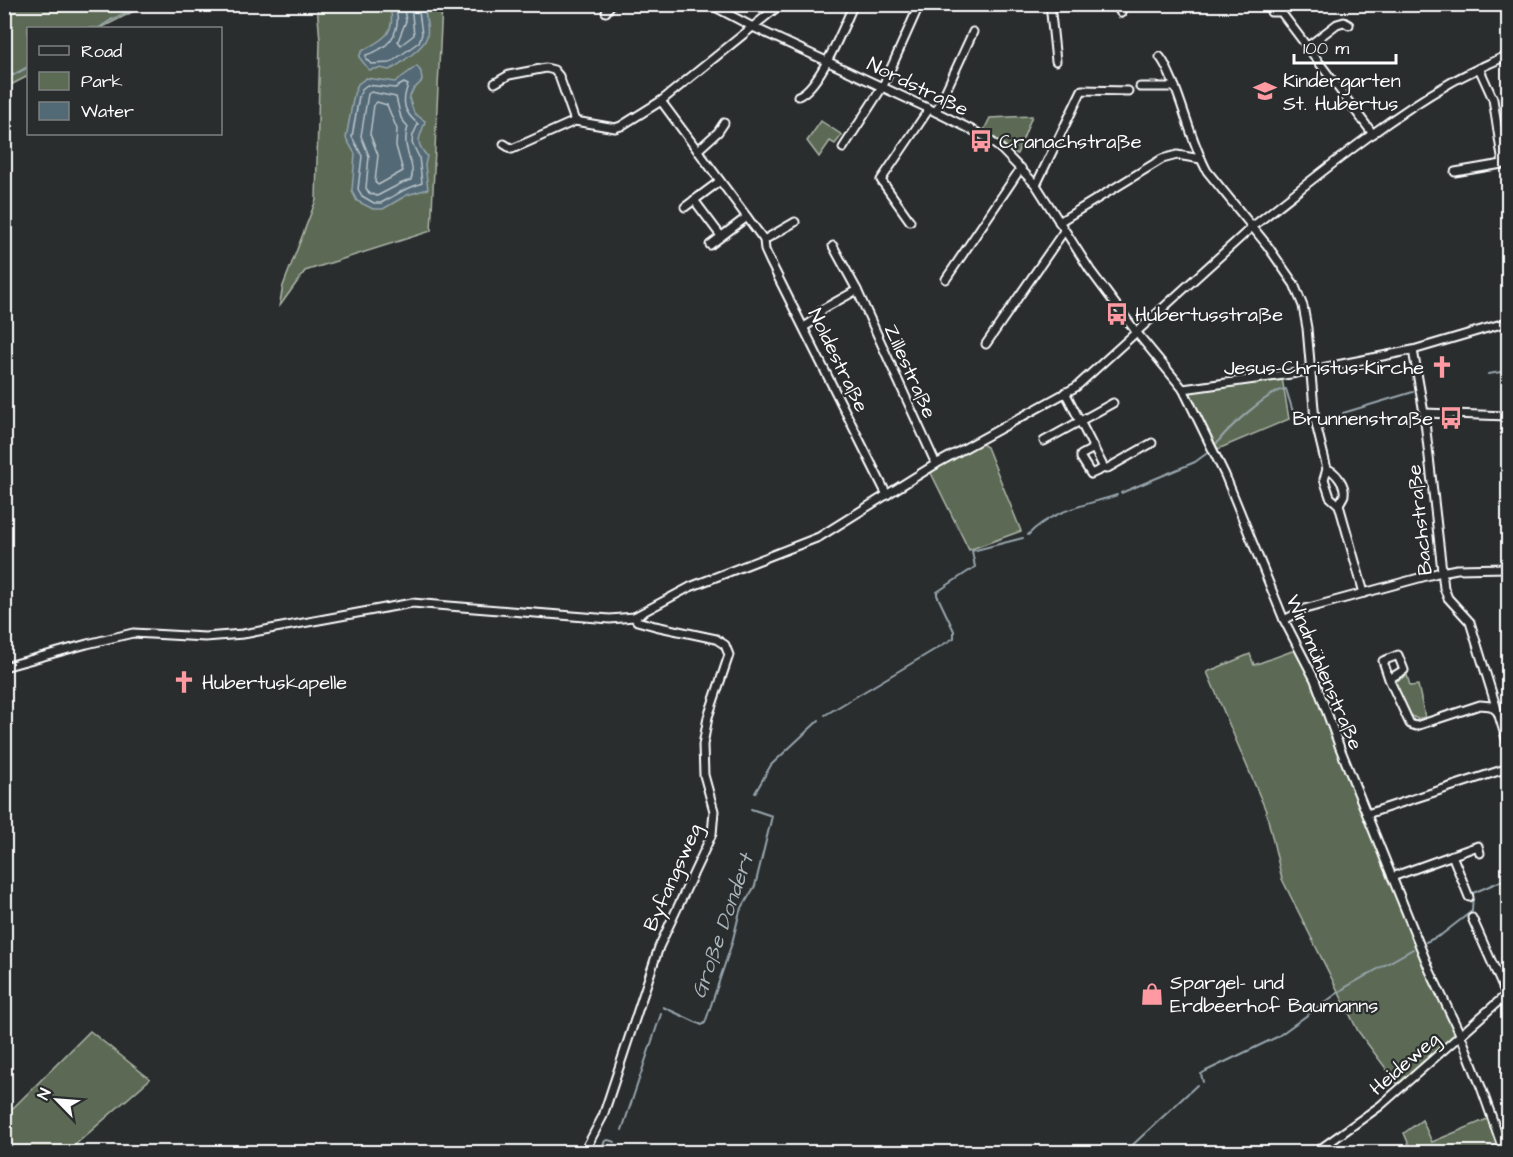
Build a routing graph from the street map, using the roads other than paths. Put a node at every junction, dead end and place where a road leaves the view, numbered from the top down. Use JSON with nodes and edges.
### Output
{"nodes":[{"id":1,"x":611,"y":4,"type":"edge"},
{"id":2,"x":709,"y":4,"type":"edge"},
{"id":3,"x":781,"y":4,"type":"edge"},
{"id":4,"x":854,"y":4,"type":"edge"},
{"id":5,"x":917,"y":4,"type":"edge"},
{"id":6,"x":1050,"y":4,"type":"edge"},
{"id":7,"x":1116,"y":4,"type":"edge"},
{"id":8,"x":606,"y":12,"type":"dead end"},
{"id":9,"x":1271,"y":12,"type":"dead end"},
{"id":10,"x":1121,"y":13,"type":"dead end"},
{"id":11,"x":1348,"y":25,"type":"dead end"},
{"id":12,"x":753,"y":27,"type":"junction"},
{"id":13,"x":973,"y":32,"type":"dead end"},
{"id":14,"x":1307,"y":47,"type":"junction"},
{"id":15,"x":1509,"y":55,"type":"edge"},
{"id":16,"x":1160,"y":57,"type":"dead end"},
{"id":17,"x":828,"y":61,"type":"junction"},
{"id":18,"x":1056,"y":62,"type":"dead end"},
{"id":19,"x":1479,"y":68,"type":"junction"},
{"id":20,"x":495,"y":83,"type":"dead end"},
{"id":21,"x":883,"y":86,"type":"junction"},
{"id":22,"x":1140,"y":87,"type":"dead end"},
{"id":23,"x":1175,"y":87,"type":"junction"},
{"id":24,"x":1128,"y":91,"type":"dead end"},
{"id":25,"x":798,"y":96,"type":"dead end"},
{"id":26,"x":661,"y":101,"type":"junction"},
{"id":27,"x":932,"y":111,"type":"junction"},
{"id":28,"x":575,"y":121,"type":"junction"},
{"id":29,"x":724,"y":123,"type":"dead end"},
{"id":30,"x":1373,"y":134,"type":"junction"},
{"id":31,"x":504,"y":144,"type":"dead end"},
{"id":32,"x":843,"y":148,"type":"dead end"},
{"id":33,"x":698,"y":150,"type":"junction"},
{"id":34,"x":1201,"y":159,"type":"junction"},
{"id":35,"x":1506,"y":163,"type":"edge"},
{"id":36,"x":1021,"y":168,"type":"junction"},
{"id":37,"x":1455,"y":172,"type":"dead end"},
{"id":38,"x":720,"y":181,"type":"junction"},
{"id":39,"x":1036,"y":185,"type":"junction"},
{"id":40,"x":694,"y":200,"type":"junction"},
{"id":41,"x":685,"y":207,"type":"dead end"},
{"id":42,"x":747,"y":217,"type":"junction"},
{"id":43,"x":910,"y":221,"type":"dead end"},
{"id":44,"x":795,"y":222,"type":"dead end"},
{"id":45,"x":1059,"y":222,"type":"junction"},
{"id":46,"x":1252,"y":227,"type":"junction"},
{"id":47,"x":1064,"y":231,"type":"junction"},
{"id":48,"x":721,"y":236,"type":"junction"},
{"id":49,"x":764,"y":240,"type":"junction"},
{"id":50,"x":710,"y":245,"type":"dead end"},
{"id":51,"x":833,"y":246,"type":"dead end"},
{"id":52,"x":946,"y":279,"type":"dead end"},
{"id":53,"x":857,"y":290,"type":"junction"},
{"id":54,"x":1509,"y":322,"type":"edge"},
{"id":55,"x":804,"y":327,"type":"junction"},
{"id":56,"x":1137,"y":333,"type":"junction"},
{"id":57,"x":987,"y":344,"type":"dead end"},
{"id":58,"x":1413,"y":350,"type":"junction"},
{"id":59,"x":1310,"y":370,"type":"junction"},
{"id":60,"x":1183,"y":389,"type":"junction"},
{"id":61,"x":1065,"y":392,"type":"junction"},
{"id":62,"x":1113,"y":403,"type":"dead end"},
{"id":63,"x":1424,"y":413,"type":"junction"},
{"id":64,"x":1509,"y":416,"type":"edge"},
{"id":65,"x":1079,"y":421,"type":"junction"},
{"id":66,"x":1044,"y":441,"type":"dead end"},
{"id":67,"x":1152,"y":443,"type":"dead end"},
{"id":68,"x":1094,"y":448,"type":"junction"},
{"id":69,"x":936,"y":464,"type":"junction"},
{"id":70,"x":1103,"y":468,"type":"junction"},
{"id":71,"x":1327,"y":468,"type":"junction"},
{"id":72,"x":887,"y":495,"type":"junction"},
{"id":73,"x":1339,"y":505,"type":"junction"},
{"id":74,"x":1509,"y":568,"type":"edge"},
{"id":75,"x":1441,"y":572,"type":"junction"},
{"id":76,"x":1364,"y":593,"type":"junction"},
{"id":77,"x":650,"y":610,"type":"junction"},
{"id":78,"x":634,"y":617,"type":"junction"},
{"id":79,"x":1284,"y":620,"type":"junction"},
{"id":80,"x":655,"y":626,"type":"junction"},
{"id":81,"x":4,"y":667,"type":"edge"},
{"id":82,"x":1389,"y":679,"type":"dead end"},
{"id":83,"x":1492,"y":689,"type":"junction"},
{"id":84,"x":1480,"y":705,"type":"junction"},
{"id":85,"x":1500,"y":713,"type":"junction"},
{"id":86,"x":1509,"y":745,"type":"edge"},
{"id":87,"x":1509,"y":768,"type":"edge"},
{"id":88,"x":1367,"y":814,"type":"junction"},
{"id":89,"x":1480,"y":853,"type":"dead end"},
{"id":90,"x":1452,"y":855,"type":"junction"},
{"id":91,"x":1392,"y":877,"type":"junction"},
{"id":92,"x":1469,"y":897,"type":"dead end"},
{"id":93,"x":1472,"y":918,"type":"dead end"},
{"id":94,"x":1508,"y":994,"type":"edge"},
{"id":95,"x":1461,"y":1036,"type":"junction"},
{"id":96,"x":584,"y":1152,"type":"edge"},
{"id":97,"x":1316,"y":1152,"type":"edge"},
{"id":98,"x":1504,"y":1152,"type":"edge"}],
"edges":[{"from":1,"to":8,"type":"street"},
{"from":2,"to":12,"type":"street","name":"Nordstraße"},
{"from":3,"to":12,"type":"street"},
{"from":4,"to":17,"type":"street"},
{"from":5,"to":21,"type":"street"},
{"from":6,"to":18,"type":"street"},
{"from":7,"to":10,"type":"street"},
{"from":9,"to":14,"type":"street"},
{"from":11,"to":14,"type":"street"},
{"from":12,"to":17,"type":"street","name":"Nordstraße"},
{"from":12,"to":26,"type":"street"},
{"from":13,"to":27,"type":"street"},
{"from":14,"to":30,"type":"street"},
{"from":15,"to":19,"type":"street"},
{"from":16,"to":23,"type":"street"},
{"from":17,"to":21,"type":"street","name":"Nordstraße"},
{"from":17,"to":25,"type":"street"},
{"from":19,"to":30,"type":"street"},
{"from":19,"to":35,"type":"street"},
{"from":20,"to":28,"type":"street"},
{"from":21,"to":27,"type":"street","name":"Nordstraße"},
{"from":21,"to":32,"type":"street"},
{"from":22,"to":23,"type":"street"},
{"from":23,"to":34,"type":"street"},
{"from":24,"to":39,"type":"street"},
{"from":26,"to":28,"type":"street"},
{"from":26,"to":33,"type":"street","name":"Noldestraße"},
{"from":27,"to":36,"type":"street","name":"Nordstraße"},
{"from":27,"to":43,"type":"street"},
{"from":28,"to":31,"type":"street"},
{"from":29,"to":33,"type":"street"},
{"from":30,"to":46,"type":"street"},
{"from":33,"to":38,"type":"street","name":"Noldestraße"},
{"from":34,"to":45,"type":"street"},
{"from":34,"to":46,"type":"street"},
{"from":35,"to":37,"type":"street"},
{"from":36,"to":39,"type":"street","name":"Nordstraße"},
{"from":36,"to":52,"type":"street"},
{"from":38,"to":40,"type":"street"},
{"from":38,"to":42,"type":"street","name":"Noldestraße"},
{"from":39,"to":45,"type":"street","name":"Nordstraße"},
{"from":40,"to":41,"type":"street"},
{"from":40,"to":48,"type":"street"},
{"from":42,"to":48,"type":"street"},
{"from":42,"to":49,"type":"street","name":"Noldestraße"},
{"from":44,"to":49,"type":"street"},
{"from":45,"to":47,"type":"street","name":"Nordstraße"},
{"from":46,"to":56,"type":"street"},
{"from":46,"to":59,"type":"street"},
{"from":47,"to":56,"type":"street","name":"Nordstraße"},
{"from":47,"to":57,"type":"street"},
{"from":48,"to":50,"type":"street"},
{"from":49,"to":55,"type":"street","name":"Noldestraße"},
{"from":51,"to":53,"type":"street","name":"Zillestraße"},
{"from":53,"to":55,"type":"street"},
{"from":53,"to":69,"type":"street","name":"Zillestraße"},
{"from":54,"to":58,"type":"street"},
{"from":55,"to":72,"type":"street","name":"Noldestraße"},
{"from":56,"to":60,"type":"street","name":"Windmühlenstraße"},
{"from":56,"to":61,"type":"street"},
{"from":58,"to":59,"type":"street"},
{"from":58,"to":63,"type":"street","name":"Bachstraße"},
{"from":59,"to":60,"type":"street"},
{"from":59,"to":71,"type":"street"},
{"from":60,"to":79,"type":"street","name":"Windmühlenstraße"},
{"from":61,"to":65,"type":"street"},
{"from":61,"to":69,"type":"street"},
{"from":62,"to":65,"type":"street"},
{"from":63,"to":64,"type":"street"},
{"from":63,"to":75,"type":"street","name":"Bachstraße"},
{"from":65,"to":66,"type":"street"},
{"from":65,"to":68,"type":"street"},
{"from":67,"to":70,"type":"street"},
{"from":68,"to":70,"type":"street"},
{"from":68,"to":70,"type":"street"},
{"from":69,"to":72,"type":"street"},
{"from":71,"to":73,"type":"street"},
{"from":71,"to":73,"type":"street"},
{"from":72,"to":77,"type":"street"},
{"from":73,"to":76,"type":"street"},
{"from":74,"to":75,"type":"street"},
{"from":75,"to":76,"type":"street"},
{"from":75,"to":83,"type":"street","name":"Bachstraße"},
{"from":76,"to":79,"type":"street"},
{"from":77,"to":78,"type":"street"},
{"from":77,"to":80,"type":"street"},
{"from":78,"to":80,"type":"street","name":"Byfangsweg"},
{"from":78,"to":81,"type":"street"},
{"from":79,"to":88,"type":"street","name":"Windmühlenstraße"},
{"from":80,"to":96,"type":"street","name":"Byfangsweg"},
{"from":82,"to":84,"type":"street"},
{"from":83,"to":84,"type":"street"},
{"from":83,"to":85,"type":"street","name":"Bachstraße"},
{"from":84,"to":85,"type":"street"},
{"from":85,"to":86,"type":"street","name":"Bachstraße"},
{"from":87,"to":88,"type":"street"},
{"from":88,"to":91,"type":"street","name":"Windmühlenstraße"},
{"from":89,"to":90,"type":"street"},
{"from":90,"to":91,"type":"street"},
{"from":90,"to":92,"type":"street"},
{"from":91,"to":95,"type":"street","name":"Windmühlenstraße"},
{"from":93,"to":94,"type":"street"},
{"from":94,"to":95,"type":"street","name":"Heideweg"},
{"from":95,"to":97,"type":"street","name":"Heideweg"},
{"from":95,"to":98,"type":"street","name":"Windmühlenstraße"}]}
